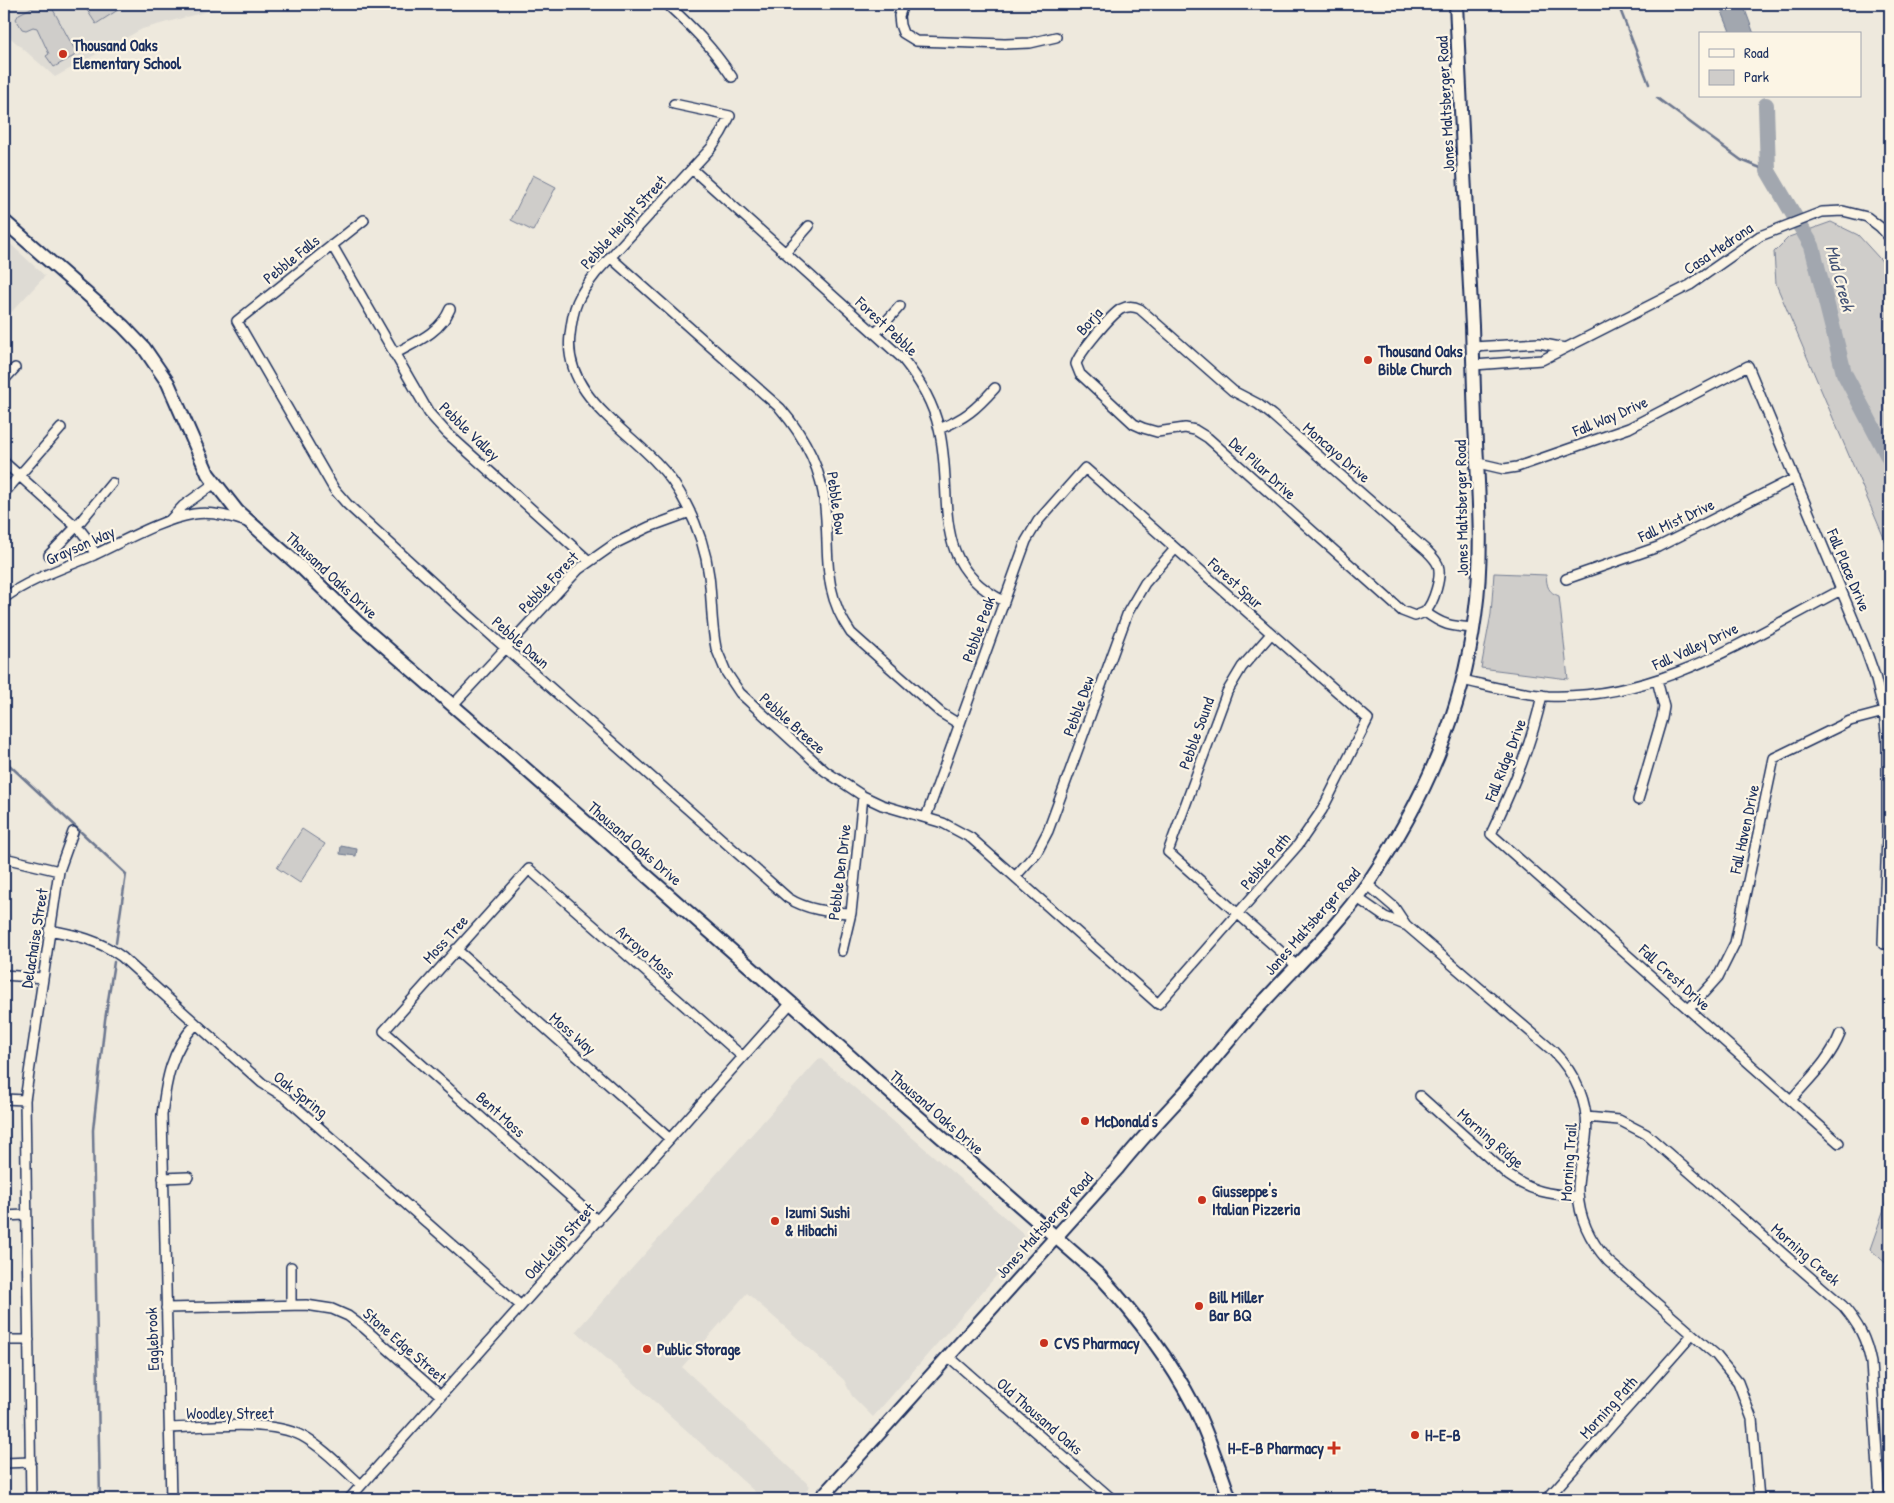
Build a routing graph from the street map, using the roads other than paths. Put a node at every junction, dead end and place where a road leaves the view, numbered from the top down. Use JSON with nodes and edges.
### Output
{"nodes":[{"id":1,"x":668,"y":4,"type":"edge"},
{"id":2,"x":903,"y":4,"type":"edge"},
{"id":3,"x":1456,"y":4,"type":"edge"},
{"id":4,"x":1056,"y":37,"type":"dead end"},
{"id":5,"x":732,"y":77,"type":"dead end"},
{"id":6,"x":674,"y":104,"type":"dead end"},
{"id":7,"x":692,"y":169,"type":"junction"},
{"id":8,"x":364,"y":220,"type":"dead end"},
{"id":9,"x":4,"y":221,"type":"edge"},
{"id":10,"x":809,"y":226,"type":"dead end"},
{"id":11,"x":1890,"y":238,"type":"edge"},
{"id":12,"x":332,"y":245,"type":"junction"},
{"id":13,"x":785,"y":253,"type":"junction"},
{"id":14,"x":610,"y":257,"type":"junction"},
{"id":15,"x":900,"y":306,"type":"dead end"},
{"id":16,"x":1131,"y":306,"type":"joint"},
{"id":17,"x":450,"y":309,"type":"dead end"},
{"id":18,"x":237,"y":321,"type":"joint"},
{"id":19,"x":875,"y":334,"type":"junction"},
{"id":20,"x":569,"y":339,"type":"joint"},
{"id":21,"x":1511,"y":345,"type":"junction"},
{"id":22,"x":1473,"y":347,"type":"junction"},
{"id":23,"x":1565,"y":348,"type":"junction"},
{"id":24,"x":394,"y":354,"type":"junction"},
{"id":25,"x":1512,"y":362,"type":"junction"},
{"id":26,"x":1076,"y":364,"type":"joint"},
{"id":27,"x":1474,"y":365,"type":"junction"},
{"id":28,"x":1748,"y":366,"type":"joint"},
{"id":29,"x":15,"y":368,"type":"dead end"},
{"id":30,"x":4,"y":380,"type":"edge"},
{"id":31,"x":995,"y":388,"type":"dead end"},
{"id":32,"x":61,"y":428,"type":"dead end"},
{"id":33,"x":939,"y":429,"type":"junction"},
{"id":34,"x":4,"y":462,"type":"edge"},
{"id":35,"x":1478,"y":462,"type":"junction"},
{"id":36,"x":1085,"y":468,"type":"joint"},
{"id":37,"x":19,"y":476,"type":"junction"},
{"id":38,"x":1795,"y":478,"type":"junction"},
{"id":39,"x":112,"y":483,"type":"dead end"},
{"id":40,"x":215,"y":483,"type":"junction"},
{"id":41,"x":4,"y":493,"type":"edge"},
{"id":42,"x":690,"y":512,"type":"junction"},
{"id":43,"x":169,"y":521,"type":"junction"},
{"id":44,"x":251,"y":523,"type":"junction"},
{"id":45,"x":76,"y":527,"type":"junction"},
{"id":46,"x":1175,"y":549,"type":"junction"},
{"id":47,"x":95,"y":554,"type":"junction"},
{"id":48,"x":49,"y":555,"type":"dead end"},
{"id":49,"x":589,"y":561,"type":"junction"},
{"id":50,"x":1566,"y":580,"type":"dead end"},
{"id":51,"x":1841,"y":590,"type":"junction"},
{"id":52,"x":4,"y":598,"type":"edge"},
{"id":53,"x":1004,"y":602,"type":"junction"},
{"id":54,"x":1426,"y":612,"type":"junction"},
{"id":55,"x":1474,"y":628,"type":"junction"},
{"id":56,"x":1271,"y":634,"type":"junction"},
{"id":57,"x":506,"y":648,"type":"junction"},
{"id":58,"x":1462,"y":680,"type":"junction"},
{"id":59,"x":1658,"y":680,"type":"junction"},
{"id":60,"x":1542,"y":695,"type":"junction"},
{"id":61,"x":452,"y":706,"type":"junction"},
{"id":62,"x":1884,"y":712,"type":"junction"},
{"id":63,"x":1368,"y":719,"type":"joint"},
{"id":64,"x":959,"y":724,"type":"junction"},
{"id":65,"x":864,"y":796,"type":"junction"},
{"id":66,"x":1638,"y":800,"type":"dead end"},
{"id":67,"x":926,"y":817,"type":"junction"},
{"id":68,"x":73,"y":832,"type":"dead end"},
{"id":69,"x":1491,"y":834,"type":"joint"},
{"id":70,"x":4,"y":858,"type":"edge"},
{"id":71,"x":529,"y":869,"type":"joint"},
{"id":72,"x":59,"y":871,"type":"junction"},
{"id":73,"x":1015,"y":877,"type":"junction"},
{"id":74,"x":1367,"y":884,"type":"junction"},
{"id":75,"x":1356,"y":897,"type":"junction"},
{"id":76,"x":851,"y":913,"type":"junction"},
{"id":77,"x":1239,"y":914,"type":"junction"},
{"id":78,"x":1406,"y":925,"type":"junction"},
{"id":79,"x":50,"y":930,"type":"junction"},
{"id":80,"x":1883,"y":944,"type":"dead end"},
{"id":81,"x":456,"y":950,"type":"junction"},
{"id":82,"x":842,"y":951,"type":"dead end"},
{"id":83,"x":1297,"y":966,"type":"junction"},
{"id":84,"x":4,"y":975,"type":"edge"},
{"id":85,"x":43,"y":978,"type":"junction"},
{"id":86,"x":791,"y":1003,"type":"junction"},
{"id":87,"x":1158,"y":1004,"type":"joint"},
{"id":88,"x":1689,"y":1009,"type":"junction"},
{"id":89,"x":196,"y":1024,"type":"junction"},
{"id":90,"x":384,"y":1031,"type":"joint"},
{"id":91,"x":1840,"y":1034,"type":"dead end"},
{"id":92,"x":742,"y":1057,"type":"junction"},
{"id":93,"x":1420,"y":1096,"type":"dead end"},
{"id":94,"x":4,"y":1099,"type":"edge"},
{"id":95,"x":24,"y":1100,"type":"junction"},
{"id":96,"x":1791,"y":1100,"type":"junction"},
{"id":97,"x":1586,"y":1117,"type":"junction"},
{"id":98,"x":670,"y":1139,"type":"junction"},
{"id":99,"x":1839,"y":1143,"type":"dead end"},
{"id":100,"x":188,"y":1177,"type":"dead end"},
{"id":101,"x":163,"y":1178,"type":"junction"},
{"id":102,"x":1578,"y":1197,"type":"junction"},
{"id":103,"x":26,"y":1215,"type":"junction"},
{"id":104,"x":4,"y":1216,"type":"edge"},
{"id":105,"x":598,"y":1221,"type":"junction"},
{"id":106,"x":1055,"y":1236,"type":"junction"},
{"id":107,"x":292,"y":1267,"type":"dead end"},
{"id":108,"x":292,"y":1305,"type":"junction"},
{"id":109,"x":521,"y":1306,"type":"junction"},
{"id":110,"x":166,"y":1308,"type":"junction"},
{"id":111,"x":1692,"y":1335,"type":"junction"},
{"id":112,"x":4,"y":1340,"type":"edge"},
{"id":113,"x":28,"y":1340,"type":"junction"},
{"id":114,"x":948,"y":1356,"type":"junction"},
{"id":115,"x":441,"y":1396,"type":"junction"},
{"id":116,"x":170,"y":1428,"type":"junction"},
{"id":117,"x":31,"y":1462,"type":"junction"},
{"id":118,"x":4,"y":1463,"type":"edge"},
{"id":119,"x":361,"y":1485,"type":"junction"},
{"id":120,"x":31,"y":1499,"type":"edge"},
{"id":121,"x":172,"y":1499,"type":"edge"},
{"id":122,"x":349,"y":1499,"type":"edge"},
{"id":123,"x":820,"y":1499,"type":"edge"},
{"id":124,"x":1112,"y":1499,"type":"edge"},
{"id":125,"x":1230,"y":1499,"type":"edge"},
{"id":126,"x":1547,"y":1499,"type":"edge"},
{"id":127,"x":1759,"y":1499,"type":"edge"},
{"id":128,"x":1880,"y":1499,"type":"edge"}],
"edges":[{"from":1,"to":5,"type":"street"},
{"from":2,"to":4,"type":"street"},
{"from":3,"to":22,"type":"main road","name":"Jones Maltsberger Road"},
{"from":6,"to":7,"type":"street","name":"Pebble Height Street"},
{"from":7,"to":13,"type":"street","name":"Forest Pebble"},
{"from":7,"to":14,"type":"street","name":"Pebble Height Street"},
{"from":8,"to":12,"type":"street","name":"Pebble Falls"},
{"from":9,"to":40,"type":"main road","name":"Thousand Oaks Drive"},
{"from":10,"to":13,"type":"street"},
{"from":11,"to":23,"type":"street","name":"Casa Medrona"},
{"from":12,"to":18,"type":"street","name":"Pebble Falls"},
{"from":12,"to":24,"type":"street","name":"Pebble Valley"},
{"from":13,"to":19,"type":"street","name":"Forest Pebble"},
{"from":14,"to":20,"type":"street","name":"Pebble Height Street"},
{"from":14,"to":64,"type":"street","name":"Pebble Bow"},
{"from":15,"to":19,"type":"street"},
{"from":16,"to":26,"type":"street","name":"Borja"},
{"from":16,"to":54,"type":"street","name":"Moncayo Drive"},
{"from":17,"to":24,"type":"street"},
{"from":18,"to":57,"type":"street","name":"Pebble Dawn"},
{"from":19,"to":33,"type":"street","name":"Forest Pebble"},
{"from":20,"to":42,"type":"street","name":"Pebble Breeze"},
{"from":21,"to":22,"type":"street"},
{"from":21,"to":23,"type":"street"},
{"from":21,"to":25,"type":"street"},
{"from":22,"to":27,"type":"main road","name":"Jones Maltsberger Road"},
{"from":23,"to":25,"type":"street","name":"Casa Medrona"},
{"from":24,"to":49,"type":"street","name":"Pebble Valley"},
{"from":25,"to":27,"type":"street","name":"Casa Medrona"},
{"from":26,"to":54,"type":"street","name":"Del Pilar Drive"},
{"from":27,"to":35,"type":"main road","name":"Jones Maltsberger Road"},
{"from":28,"to":35,"type":"street","name":"Fall Way Drive"},
{"from":28,"to":38,"type":"street","name":"Fall Place Drive"},
{"from":29,"to":30,"type":"street"},
{"from":31,"to":33,"type":"street"},
{"from":32,"to":37,"type":"street"},
{"from":33,"to":53,"type":"street","name":"Forest Pebble"},
{"from":34,"to":37,"type":"street"},
{"from":35,"to":55,"type":"main road","name":"Jones Maltsberger Road"},
{"from":36,"to":46,"type":"street","name":"Forest Spur"},
{"from":36,"to":53,"type":"street","name":"Pebble Peak"},
{"from":37,"to":41,"type":"street"},
{"from":37,"to":45,"type":"street"},
{"from":38,"to":50,"type":"street","name":"Fall Mist Drive"},
{"from":38,"to":51,"type":"street","name":"Fall Place Drive"},
{"from":39,"to":45,"type":"street"},
{"from":40,"to":43,"type":"street","name":"Grayson Way"},
{"from":40,"to":44,"type":"main road","name":"Thousand Oaks Drive"},
{"from":42,"to":49,"type":"street","name":"Pebble Forest"},
{"from":42,"to":65,"type":"street","name":"Pebble Breeze"},
{"from":43,"to":44,"type":"street","name":"Grayson Way"},
{"from":43,"to":47,"type":"street","name":"Grayson Way"},
{"from":44,"to":61,"type":"main road","name":"Thousand Oaks Drive"},
{"from":45,"to":47,"type":"street"},
{"from":45,"to":48,"type":"street"},
{"from":46,"to":56,"type":"street","name":"Forest Spur"},
{"from":46,"to":73,"type":"street","name":"Pebble Dew"},
{"from":47,"to":52,"type":"street","name":"Grayson Way"},
{"from":49,"to":57,"type":"street","name":"Pebble Forest"},
{"from":51,"to":59,"type":"street","name":"Fall Valley Drive"},
{"from":51,"to":62,"type":"street","name":"Fall Place Drive"},
{"from":53,"to":64,"type":"street","name":"Pebble Peak"},
{"from":54,"to":55,"type":"street"},
{"from":55,"to":58,"type":"main road","name":"Jones Maltsberger Road"},
{"from":56,"to":63,"type":"street","name":"Forest Spur"},
{"from":56,"to":77,"type":"street","name":"Pebble Sound"},
{"from":57,"to":61,"type":"street","name":"Pebble Forest"},
{"from":57,"to":76,"type":"street","name":"Pebble Dawn"},
{"from":58,"to":60,"type":"street","name":"Fall Valley Drive"},
{"from":58,"to":74,"type":"main road","name":"Jones Maltsberger Road"},
{"from":59,"to":60,"type":"street","name":"Fall Valley Drive"},
{"from":59,"to":66,"type":"street"},
{"from":60,"to":69,"type":"street","name":"Fall Ridge Drive"},
{"from":61,"to":86,"type":"main road","name":"Thousand Oaks Drive"},
{"from":62,"to":80,"type":"street","name":"Fall Place Drive"},
{"from":62,"to":88,"type":"street","name":"Fall Haven Drive"},
{"from":63,"to":77,"type":"street","name":"Pebble Path"},
{"from":64,"to":67,"type":"street","name":"Pebble Peak"},
{"from":65,"to":67,"type":"street","name":"Pebble Breeze"},
{"from":65,"to":76,"type":"street","name":"Pebble Den Drive"},
{"from":67,"to":73,"type":"street","name":"Pebble Breeze"},
{"from":68,"to":72,"type":"street","name":"Delachaise Street"},
{"from":69,"to":88,"type":"street","name":"Fall Crest Drive"},
{"from":70,"to":72,"type":"street"},
{"from":71,"to":81,"type":"street","name":"Moss Tree"},
{"from":71,"to":92,"type":"street","name":"Arroyo Moss"},
{"from":72,"to":79,"type":"street","name":"Delachaise Street"},
{"from":73,"to":87,"type":"street","name":"Pebble Breeze"},
{"from":74,"to":75,"type":"main road","name":"Jones Maltsberger Road"},
{"from":74,"to":78,"type":"street","name":"Morning Trail"},
{"from":75,"to":78,"type":"street","name":"Morning Trail"},
{"from":75,"to":83,"type":"main road","name":"Jones Maltsberger Road"},
{"from":76,"to":82,"type":"street","name":"Pebble Den Drive"},
{"from":77,"to":83,"type":"street"},
{"from":77,"to":87,"type":"street","name":"Pebble Path"},
{"from":78,"to":97,"type":"street","name":"Morning Trail"},
{"from":79,"to":85,"type":"street","name":"Delachaise Street"},
{"from":79,"to":89,"type":"street","name":"Oak Spring"},
{"from":81,"to":90,"type":"street","name":"Moss Tree"},
{"from":81,"to":98,"type":"street","name":"Moss Way"},
{"from":83,"to":106,"type":"main road","name":"Jones Maltsberger Road"},
{"from":84,"to":85,"type":"street"},
{"from":85,"to":95,"type":"street","name":"Delachaise Street"},
{"from":86,"to":92,"type":"street","name":"Oak Leigh Street"},
{"from":86,"to":106,"type":"main road","name":"Thousand Oaks Drive"},
{"from":88,"to":96,"type":"street","name":"Fall Crest Drive"},
{"from":89,"to":101,"type":"street","name":"Eaglebrook"},
{"from":89,"to":109,"type":"street","name":"Oak Spring"},
{"from":90,"to":105,"type":"street","name":"Bent Moss"},
{"from":91,"to":96,"type":"street"},
{"from":92,"to":98,"type":"street","name":"Oak Leigh Street"},
{"from":93,"to":102,"type":"street","name":"Morning Ridge"},
{"from":94,"to":95,"type":"street"},
{"from":95,"to":103,"type":"street","name":"Delachaise Street"},
{"from":96,"to":99,"type":"street","name":"Fall Crest Drive"},
{"from":97,"to":102,"type":"street","name":"Morning Trail"},
{"from":97,"to":128,"type":"street","name":"Morning Creek"},
{"from":98,"to":105,"type":"street","name":"Oak Leigh Street"},
{"from":100,"to":101,"type":"street"},
{"from":101,"to":110,"type":"street","name":"Eaglebrook"},
{"from":102,"to":111,"type":"street","name":"Morning Trail"},
{"from":103,"to":104,"type":"street"},
{"from":103,"to":113,"type":"street","name":"Delachaise Street"},
{"from":105,"to":109,"type":"street","name":"Oak Leigh Street"},
{"from":106,"to":114,"type":"main road","name":"Jones Maltsberger Road"},
{"from":106,"to":125,"type":"main road","name":"Thousand Oaks Drive"},
{"from":107,"to":108,"type":"street"},
{"from":108,"to":110,"type":"street","name":"Stone Edge Street"},
{"from":108,"to":115,"type":"street","name":"Stone Edge Street"},
{"from":109,"to":115,"type":"street","name":"Oak Leigh Street"},
{"from":110,"to":116,"type":"street","name":"Eaglebrook"},
{"from":111,"to":126,"type":"street","name":"Morning Path"},
{"from":111,"to":127,"type":"street","name":"Morning Trail"},
{"from":112,"to":113,"type":"street"},
{"from":113,"to":117,"type":"street","name":"Delachaise Street"},
{"from":114,"to":123,"type":"main road","name":"Jones Maltsberger Road"},
{"from":114,"to":124,"type":"street","name":"Old Thousand Oaks"},
{"from":115,"to":119,"type":"street","name":"Oak Leigh Street"},
{"from":116,"to":119,"type":"street","name":"Woodley Street"},
{"from":116,"to":121,"type":"street","name":"Eaglebrook"},
{"from":117,"to":118,"type":"street"},
{"from":117,"to":120,"type":"street","name":"Delachaise Street"},
{"from":119,"to":122,"type":"street","name":"Oak Leigh Street"}]}
